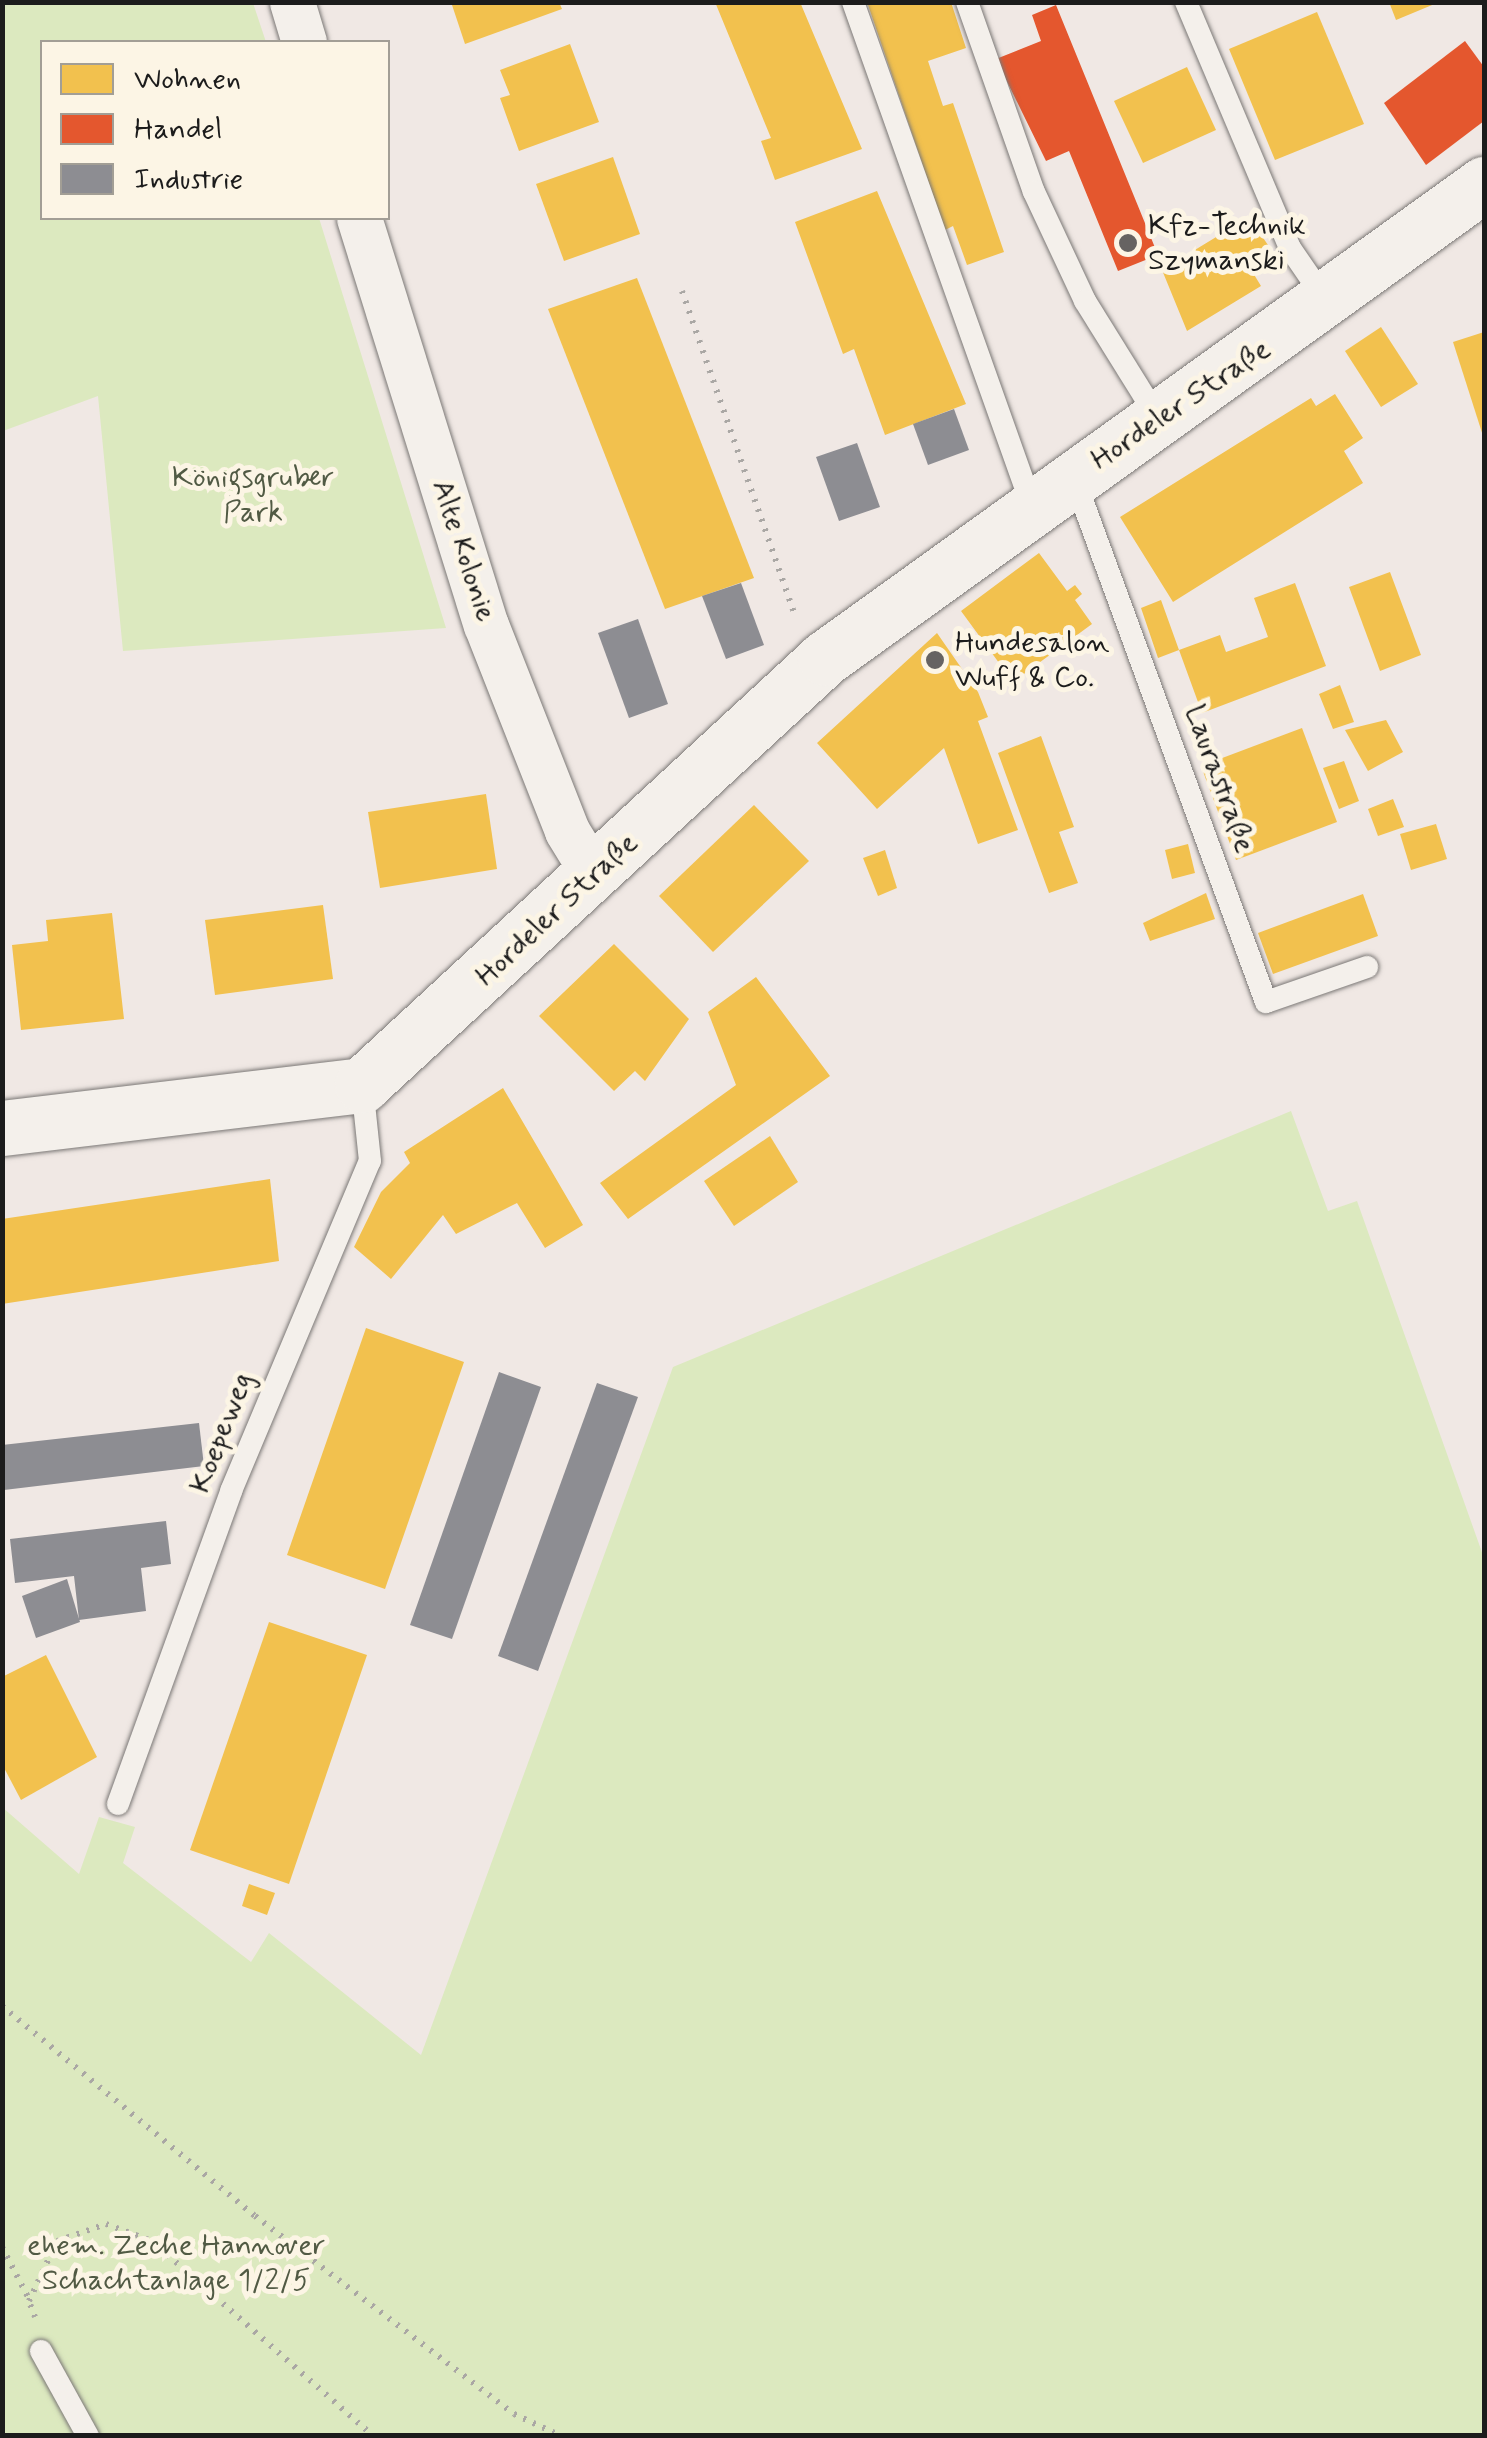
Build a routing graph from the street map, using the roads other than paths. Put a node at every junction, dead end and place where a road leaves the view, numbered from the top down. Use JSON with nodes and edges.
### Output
{"nodes":[{"id":1,"x":292,"y":2,"type":"edge"},
{"id":2,"x":853,"y":2,"type":"edge"},
{"id":3,"x":967,"y":2,"type":"edge"},
{"id":4,"x":1186,"y":2,"type":"edge"},
{"id":5,"x":303,"y":40,"type":"edge"},
{"id":6,"x":1484,"y":184,"type":"edge"},
{"id":7,"x":360,"y":220,"type":"edge"},
{"id":8,"x":1328,"y":302,"type":"junction"},
{"id":9,"x":1159,"y":420,"type":"junction"},
{"id":10,"x":1053,"y":492,"type":"junction"},
{"id":11,"x":594,"y":875,"type":"junction"},
{"id":12,"x":1367,"y":968,"type":"dead end"},
{"id":13,"x":362,"y":1085,"type":"junction"},
{"id":14,"x":2,"y":1128,"type":"edge"},
{"id":15,"x":118,"y":1804,"type":"dead end"},
{"id":16,"x":41,"y":2350,"type":"road end"},
{"id":17,"x":88,"y":2436,"type":"edge"}],
"edges":[{"from":1,"to":5,"type":"street"},
{"from":2,"to":10,"type":"lane"},
{"from":3,"to":9,"type":"lane"},
{"from":4,"to":8,"type":"lane"},
{"from":6,"to":8,"type":"street","name":"Hordeler Straße"},
{"from":7,"to":11,"type":"street","name":"Alte Kolonie"},
{"from":8,"to":9,"type":"street","name":"Hordeler Straße"},
{"from":9,"to":10,"type":"street","name":"Hordeler Straße"},
{"from":10,"to":11,"type":"street","name":"Hordeler Straße"},
{"from":10,"to":12,"type":"lane","name":"Laurastraße"},
{"from":11,"to":13,"type":"street","name":"Hordeler Straße"},
{"from":13,"to":14,"type":"street"},
{"from":13,"to":15,"type":"lane","name":"Koepeweg"},
{"from":16,"to":17,"type":"lane"}]}
